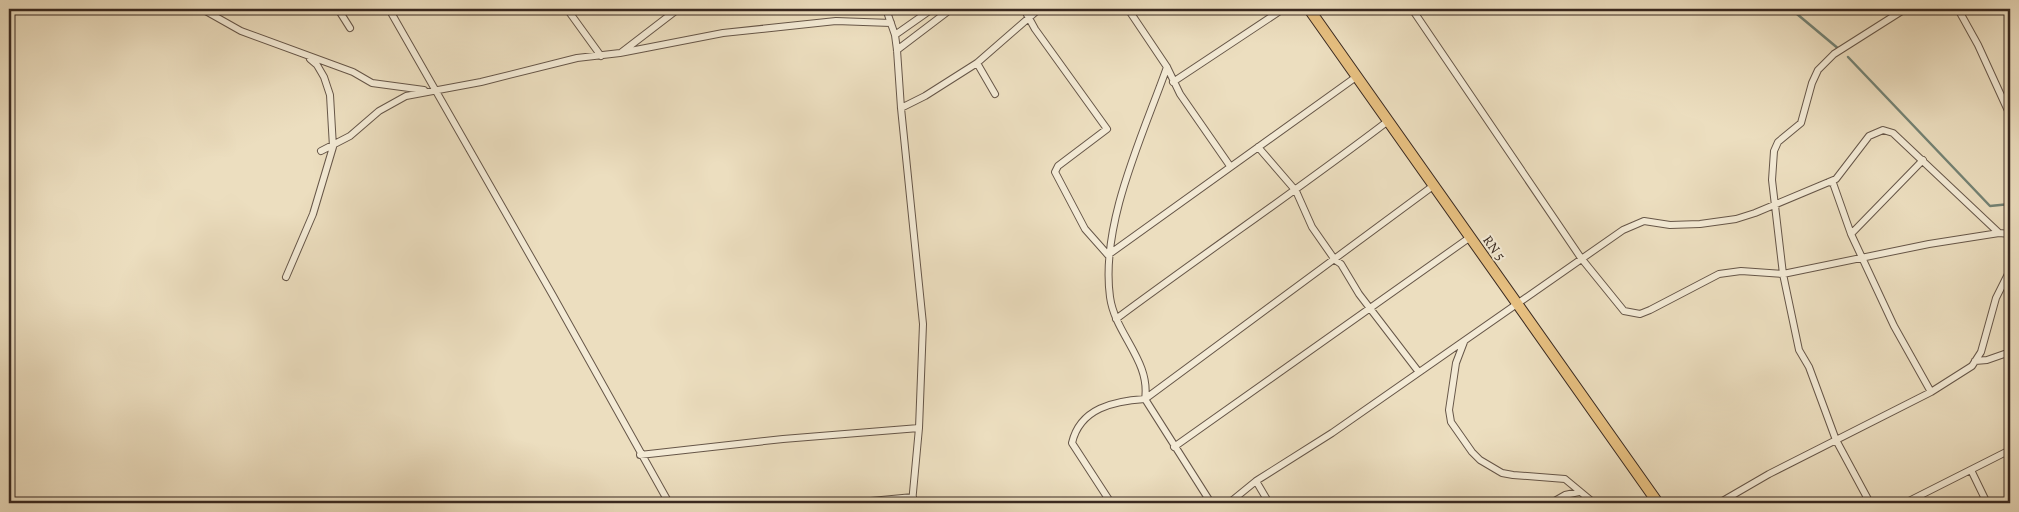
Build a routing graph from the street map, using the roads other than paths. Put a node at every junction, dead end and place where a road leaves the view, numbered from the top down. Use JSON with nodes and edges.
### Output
{"nodes":[{"id":1,"x":202,"y":9,"type":"edge"},
{"id":2,"x":338,"y":9,"type":"edge"},
{"id":3,"x":389,"y":9,"type":"edge"},
{"id":4,"x":567,"y":9,"type":"edge"},
{"id":5,"x":678,"y":9,"type":"edge"},
{"id":6,"x":886,"y":9,"type":"edge"},
{"id":7,"x":932,"y":9,"type":"edge"},
{"id":8,"x":951,"y":9,"type":"edge"},
{"id":9,"x":1024,"y":9,"type":"edge"},
{"id":10,"x":1039,"y":9,"type":"edge"},
{"id":11,"x":1128,"y":9,"type":"edge"},
{"id":12,"x":1281,"y":9,"type":"edge"},
{"id":13,"x":1309,"y":9,"type":"edge"},
{"id":14,"x":1412,"y":9,"type":"edge"},
{"id":15,"x":1905,"y":9,"type":"edge"},
{"id":16,"x":1958,"y":9,"type":"edge"},
{"id":17,"x":1028,"y":16,"type":"junction"},
{"id":18,"x":891,"y":24,"type":"junction"},
{"id":19,"x":350,"y":28,"type":"dead end"},
{"id":20,"x":895,"y":35,"type":"junction"},
{"id":21,"x":897,"y":50,"type":"junction"},
{"id":22,"x":620,"y":53,"type":"junction"},
{"id":23,"x":308,"y":56,"type":"junction"},
{"id":24,"x":601,"y":56,"type":"junction"},
{"id":25,"x":977,"y":63,"type":"junction"},
{"id":26,"x":1167,"y":66,"type":"junction"},
{"id":27,"x":1356,"y":77,"type":"junction"},
{"id":28,"x":1174,"y":82,"type":"junction"},
{"id":29,"x":433,"y":90,"type":"junction"},
{"id":30,"x":995,"y":94,"type":"dead end"},
{"id":31,"x":900,"y":108,"type":"junction"},
{"id":32,"x":2010,"y":115,"type":"edge"},
{"id":33,"x":1388,"y":121,"type":"junction"},
{"id":34,"x":333,"y":147,"type":"junction"},
{"id":35,"x":1258,"y":147,"type":"junction"},
{"id":36,"x":321,"y":151,"type":"dead end"},
{"id":37,"x":1923,"y":160,"type":"junction"},
{"id":38,"x":1230,"y":166,"type":"junction"},
{"id":39,"x":1829,"y":182,"type":"junction"},
{"id":40,"x":1433,"y":186,"type":"junction"},
{"id":41,"x":1296,"y":191,"type":"junction"},
{"id":42,"x":1776,"y":203,"type":"junction"},
{"id":43,"x":2000,"y":233,"type":"junction"},
{"id":44,"x":1851,"y":234,"type":"junction"},
{"id":45,"x":2010,"y":234,"type":"edge"},
{"id":46,"x":1470,"y":238,"type":"junction"},
{"id":47,"x":1108,"y":255,"type":"junction"},
{"id":48,"x":1581,"y":258,"type":"junction"},
{"id":49,"x":1863,"y":258,"type":"junction"},
{"id":50,"x":1334,"y":260,"type":"junction"},
{"id":51,"x":2010,"y":270,"type":"edge"},
{"id":52,"x":1783,"y":274,"type":"junction"},
{"id":53,"x":286,"y":277,"type":"dead end"},
{"id":54,"x":1516,"y":303,"type":"junction"},
{"id":55,"x":1369,"y":308,"type":"junction"},
{"id":56,"x":1116,"y":319,"type":"junction"},
{"id":57,"x":1465,"y":341,"type":"junction"},
{"id":58,"x":2010,"y":352,"type":"edge"},
{"id":59,"x":1975,"y":361,"type":"junction"},
{"id":60,"x":1418,"y":372,"type":"junction"},
{"id":61,"x":1931,"y":392,"type":"junction"},
{"id":62,"x":1145,"y":399,"type":"junction"},
{"id":63,"x":919,"y":428,"type":"junction"},
{"id":64,"x":1836,"y":440,"type":"junction"},
{"id":65,"x":1174,"y":447,"type":"junction"},
{"id":66,"x":2010,"y":450,"type":"edge"},
{"id":67,"x":640,"y":455,"type":"junction"},
{"id":68,"x":1971,"y":470,"type":"junction"},
{"id":69,"x":1256,"y":481,"type":"junction"},
{"id":70,"x":1579,"y":492,"type":"junction"},
{"id":71,"x":913,"y":500,"type":"edge"},
{"id":72,"x":668,"y":503,"type":"edge"},
{"id":73,"x":850,"y":503,"type":"edge"},
{"id":74,"x":1111,"y":503,"type":"edge"},
{"id":75,"x":1211,"y":503,"type":"edge"},
{"id":76,"x":1229,"y":503,"type":"edge"},
{"id":77,"x":1269,"y":503,"type":"edge"},
{"id":78,"x":1551,"y":503,"type":"edge"},
{"id":79,"x":1594,"y":503,"type":"edge"},
{"id":80,"x":1658,"y":503,"type":"edge"},
{"id":81,"x":1719,"y":503,"type":"edge"},
{"id":82,"x":1870,"y":503,"type":"edge"},
{"id":83,"x":1905,"y":503,"type":"edge"},
{"id":84,"x":1987,"y":503,"type":"edge"}],
"edges":[{"from":1,"to":23,"type":"street"},
{"from":2,"to":19,"type":"street"},
{"from":3,"to":29,"type":"street"},
{"from":4,"to":24,"type":"street"},
{"from":5,"to":22,"type":"street"},
{"from":6,"to":18,"type":"street"},
{"from":7,"to":20,"type":"street"},
{"from":8,"to":21,"type":"street"},
{"from":9,"to":17,"type":"street"},
{"from":10,"to":17,"type":"street"},
{"from":11,"to":26,"type":"street"},
{"from":12,"to":28,"type":"street"},
{"from":13,"to":27,"type":"main road","name":"RN 5","number":"RN 5"},
{"from":14,"to":48,"type":"street"},
{"from":15,"to":42,"type":"street"},
{"from":16,"to":32,"type":"street"},
{"from":17,"to":25,"type":"street"},
{"from":17,"to":47,"type":"street"},
{"from":18,"to":20,"type":"street"},
{"from":18,"to":22,"type":"street"},
{"from":20,"to":21,"type":"street"},
{"from":21,"to":31,"type":"street"},
{"from":22,"to":24,"type":"street"},
{"from":23,"to":29,"type":"street"},
{"from":23,"to":34,"type":"street"},
{"from":24,"to":29,"type":"street"},
{"from":25,"to":30,"type":"street"},
{"from":25,"to":31,"type":"street"},
{"from":26,"to":28,"type":"street"},
{"from":26,"to":47,"type":"street"},
{"from":27,"to":33,"type":"main road","name":"RN 5","number":"RN 5"},
{"from":27,"to":35,"type":"street"},
{"from":28,"to":38,"type":"street"},
{"from":29,"to":34,"type":"street"},
{"from":29,"to":67,"type":"street"},
{"from":31,"to":63,"type":"street"},
{"from":33,"to":40,"type":"main road","name":"RN 5","number":"RN 5"},
{"from":33,"to":41,"type":"street"},
{"from":34,"to":36,"type":"street"},
{"from":34,"to":53,"type":"street"},
{"from":35,"to":38,"type":"street"},
{"from":35,"to":41,"type":"street"},
{"from":37,"to":39,"type":"street"},
{"from":37,"to":43,"type":"street"},
{"from":37,"to":44,"type":"street"},
{"from":38,"to":47,"type":"street"},
{"from":39,"to":42,"type":"street"},
{"from":39,"to":44,"type":"street"},
{"from":40,"to":46,"type":"main road","name":"RN 5","number":"RN 5"},
{"from":40,"to":50,"type":"street"},
{"from":41,"to":50,"type":"street"},
{"from":41,"to":56,"type":"street"},
{"from":42,"to":48,"type":"street"},
{"from":42,"to":52,"type":"street"},
{"from":43,"to":45,"type":"street"},
{"from":43,"to":49,"type":"street"},
{"from":44,"to":49,"type":"street"},
{"from":46,"to":54,"type":"main road","name":"RN 5","number":"RN 5"},
{"from":46,"to":55,"type":"street"},
{"from":47,"to":56,"type":"street"},
{"from":48,"to":52,"type":"street"},
{"from":48,"to":54,"type":"street"},
{"from":49,"to":52,"type":"street"},
{"from":49,"to":61,"type":"street"},
{"from":50,"to":55,"type":"street"},
{"from":50,"to":62,"type":"street"},
{"from":51,"to":59,"type":"street"},
{"from":52,"to":64,"type":"street"},
{"from":54,"to":57,"type":"street"},
{"from":54,"to":80,"type":"main road","name":"RN 5","number":"RN 5"},
{"from":55,"to":60,"type":"street"},
{"from":55,"to":65,"type":"street"},
{"from":56,"to":62,"type":"street"},
{"from":57,"to":60,"type":"street"},
{"from":57,"to":70,"type":"street"},
{"from":58,"to":59,"type":"street"},
{"from":59,"to":61,"type":"street"},
{"from":60,"to":69,"type":"street"},
{"from":61,"to":64,"type":"street"},
{"from":62,"to":65,"type":"street"},
{"from":62,"to":74,"type":"street"},
{"from":63,"to":67,"type":"street"},
{"from":63,"to":71,"type":"street"},
{"from":64,"to":81,"type":"street"},
{"from":64,"to":82,"type":"street"},
{"from":65,"to":75,"type":"street"},
{"from":66,"to":68,"type":"street"},
{"from":67,"to":72,"type":"street"},
{"from":68,"to":83,"type":"street"},
{"from":68,"to":84,"type":"street"},
{"from":69,"to":76,"type":"street"},
{"from":69,"to":77,"type":"street"},
{"from":70,"to":78,"type":"street"},
{"from":70,"to":79,"type":"street"},
{"from":71,"to":73,"type":"street"}]}
